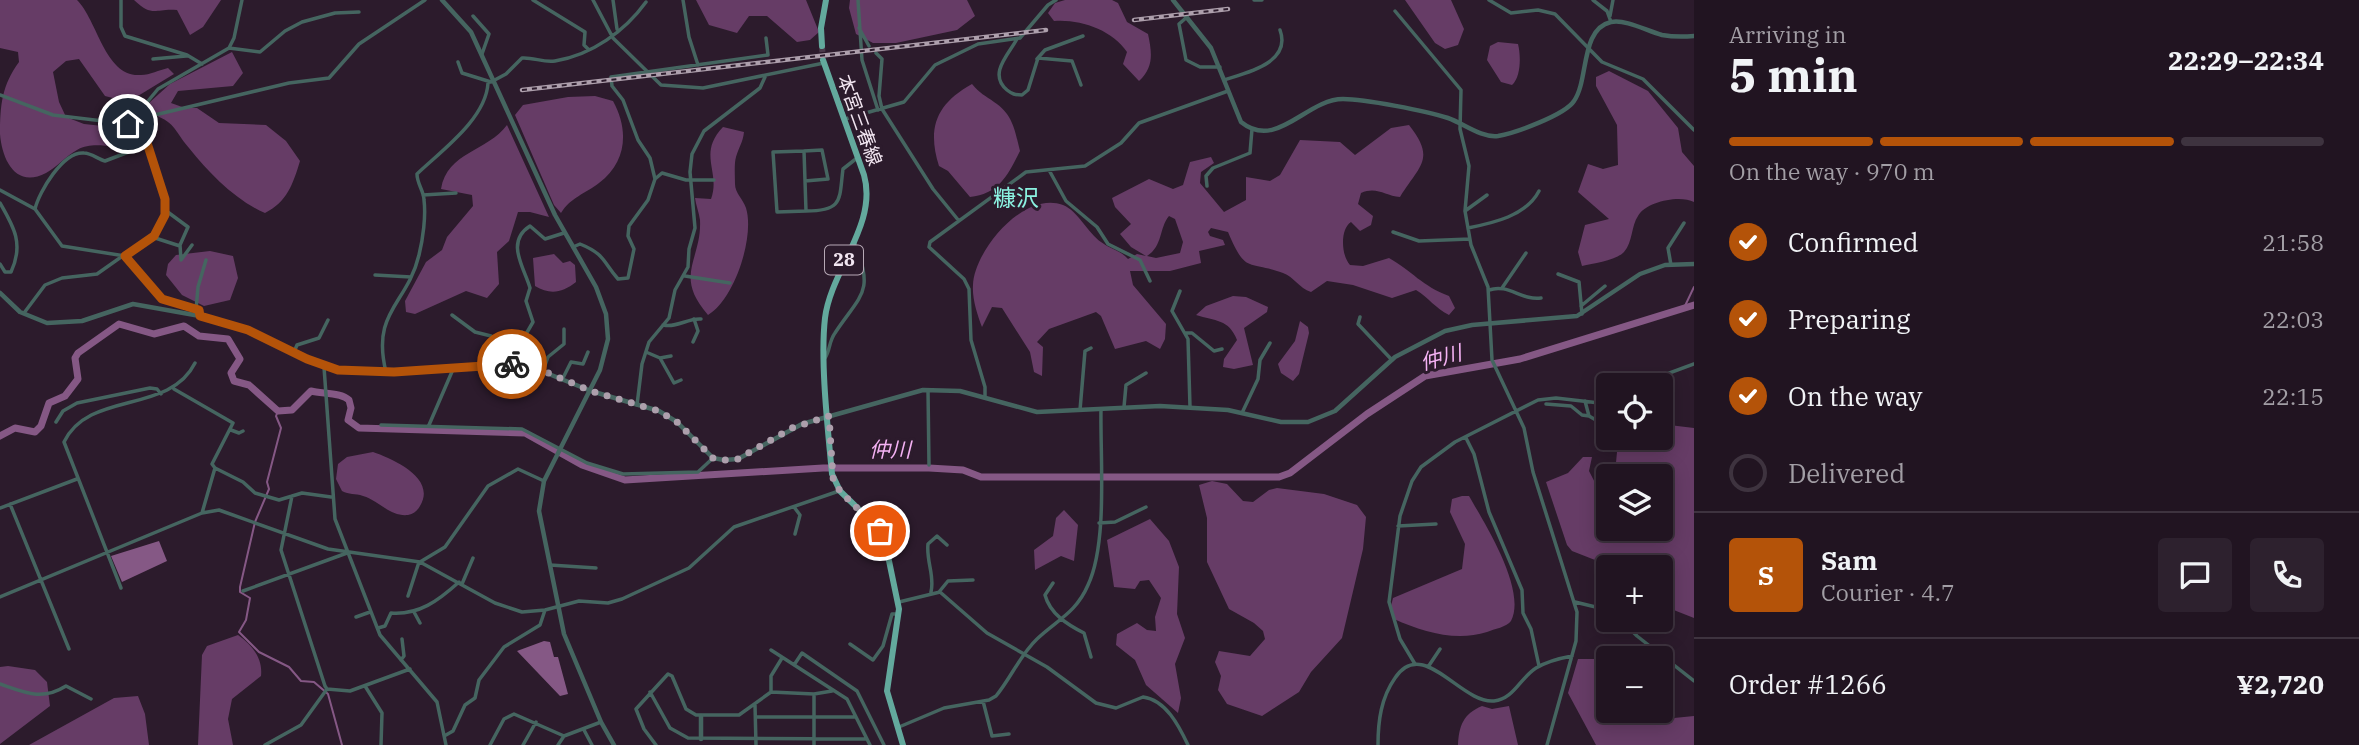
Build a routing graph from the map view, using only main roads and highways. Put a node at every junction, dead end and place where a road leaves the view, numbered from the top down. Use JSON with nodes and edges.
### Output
{"nodes":[{"id":1,"x":826,"y":0,"type":"edge"},
{"id":2,"x":822,"y":46,"type":"tunnel mouth"},
{"id":3,"x":824,"y":62,"type":"tunnel mouth"},
{"id":4,"x":903,"y":745,"type":"edge"}],
"edges":[{"from":1,"to":2,"type":"main road"},
{"from":3,"to":4,"type":"main road","name":"本宮三春線","number":"28"}]}
